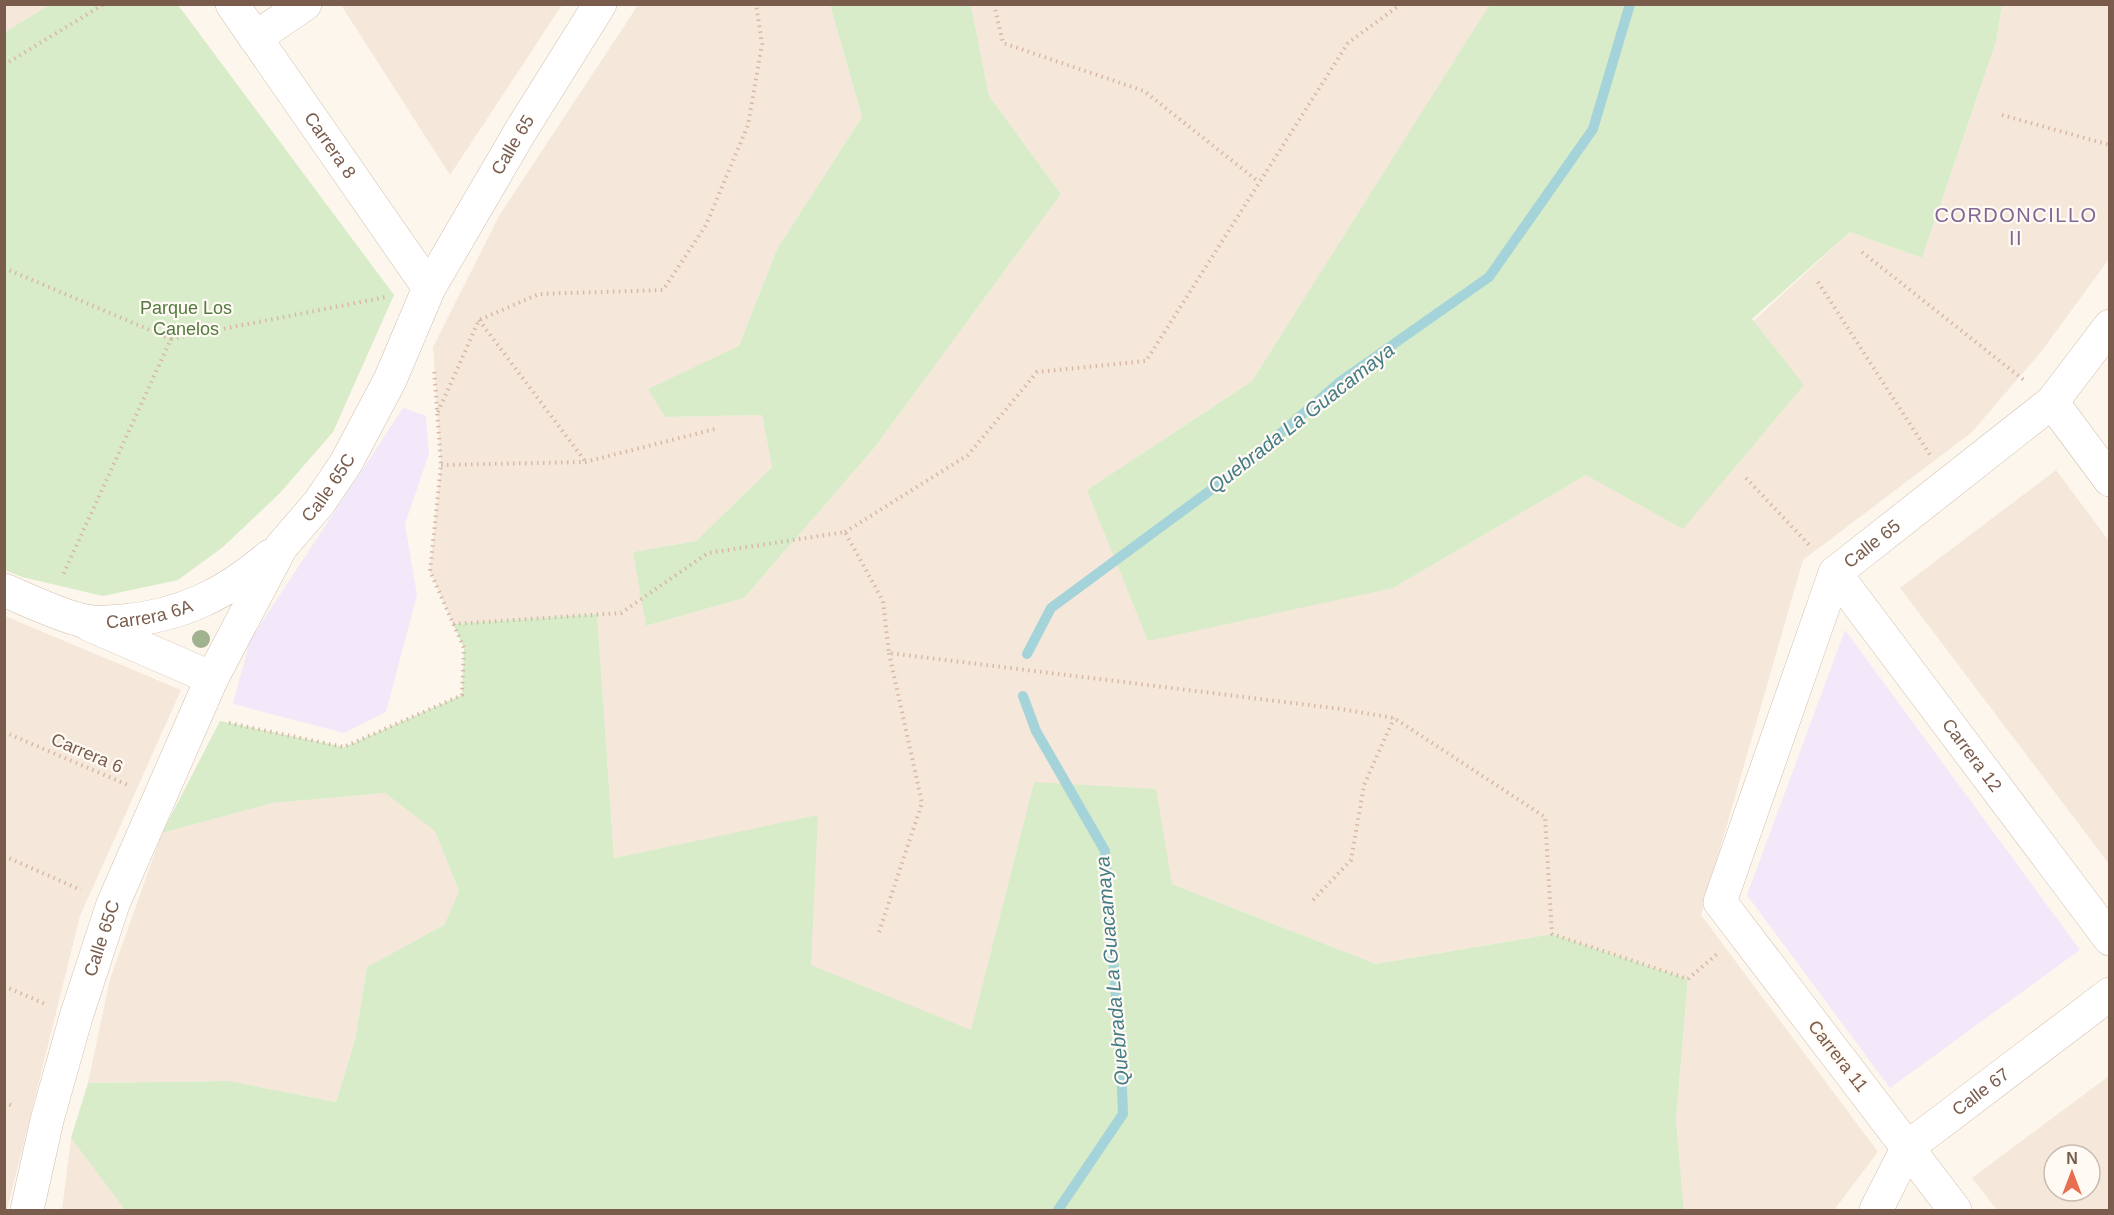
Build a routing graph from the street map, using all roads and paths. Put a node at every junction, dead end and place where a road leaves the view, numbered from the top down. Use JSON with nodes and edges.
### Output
{"nodes":[{"id":1,"x":104,"y":4,"type":"edge"},
{"id":2,"x":232,"y":4,"type":"edge"},
{"id":3,"x":305,"y":4,"type":"edge"},
{"id":4,"x":600,"y":4,"type":"edge"},
{"id":5,"x":756,"y":4,"type":"edge"},
{"id":6,"x":994,"y":4,"type":"edge"},
{"id":7,"x":1401,"y":4,"type":"edge"},
{"id":8,"x":255,"y":38,"type":"junction"},
{"id":9,"x":4,"y":65,"type":"edge"},
{"id":10,"x":2002,"y":115,"type":"dead end"},
{"id":11,"x":2109,"y":145,"type":"edge"},
{"id":12,"x":1259,"y":182,"type":"junction"},
{"id":13,"x":1862,"y":252,"type":"dead end"},
{"id":14,"x":4,"y":268,"type":"edge"},
{"id":15,"x":1818,"y":282,"type":"dead end"},
{"id":16,"x":429,"y":288,"type":"junction"},
{"id":17,"x":479,"y":320,"type":"junction"},
{"id":18,"x":2109,"y":326,"type":"edge"},
{"id":19,"x":171,"y":339,"type":"junction"},
{"id":20,"x":434,"y":358,"type":"dead end"},
{"id":21,"x":2052,"y":402,"type":"junction"},
{"id":22,"x":437,"y":414,"type":"junction"},
{"id":23,"x":715,"y":429,"type":"dead end"},
{"id":24,"x":585,"y":462,"type":"junction"},
{"id":25,"x":441,"y":465,"type":"junction"},
{"id":26,"x":1746,"y":478,"type":"dead end"},
{"id":27,"x":2109,"y":480,"type":"edge"},
{"id":28,"x":1948,"y":483,"type":"junction"},
{"id":29,"x":845,"y":532,"type":"junction"},
{"id":30,"x":281,"y":547,"type":"junction"},
{"id":31,"x":1835,"y":573,"type":"junction"},
{"id":32,"x":4,"y":590,"type":"edge"},
{"id":33,"x":48,"y":608,"type":"junction"},
{"id":34,"x":77,"y":620,"type":"junction"},
{"id":35,"x":453,"y":624,"type":"junction"},
{"id":36,"x":889,"y":653,"type":"junction"},
{"id":37,"x":212,"y":678,"type":"junction"},
{"id":38,"x":198,"y":710,"type":"junction"},
{"id":39,"x":1394,"y":718,"type":"junction"},
{"id":40,"x":4,"y":732,"type":"edge"},
{"id":41,"x":159,"y":799,"type":"junction"},
{"id":42,"x":4,"y":856,"type":"edge"},
{"id":43,"x":1313,"y":900,"type":"dead end"},
{"id":44,"x":1720,"y":902,"type":"joint"},
{"id":45,"x":113,"y":904,"type":"junction"},
{"id":46,"x":879,"y":932,"type":"dead end"},
{"id":47,"x":1743,"y":932,"type":"junction"},
{"id":48,"x":2109,"y":939,"type":"edge"},
{"id":49,"x":4,"y":986,"type":"edge"},
{"id":50,"x":2109,"y":994,"type":"edge"},
{"id":51,"x":76,"y":1017,"type":"junction"},
{"id":52,"x":1908,"y":1147,"type":"junction"},
{"id":53,"x":27,"y":1210,"type":"edge"},
{"id":54,"x":1876,"y":1210,"type":"edge"},
{"id":55,"x":1955,"y":1210,"type":"edge"}],
"edges":[{"from":1,"to":9,"type":"path"},
{"from":2,"to":8,"type":"street","name":"Carrera 8"},
{"from":3,"to":8,"type":"street"},
{"from":4,"to":16,"type":"street","name":"Calle 65"},
{"from":5,"to":17,"type":"path"},
{"from":6,"to":12,"type":"path"},
{"from":7,"to":12,"type":"path"},
{"from":8,"to":16,"type":"street","name":"Carrera 8"},
{"from":10,"to":11,"type":"path"},
{"from":12,"to":29,"type":"path"},
{"from":13,"to":21,"type":"path"},
{"from":14,"to":19,"type":"path"},
{"from":15,"to":28,"type":"path"},
{"from":16,"to":19,"type":"path"},
{"from":16,"to":30,"type":"street","name":"Calle 65C"},
{"from":17,"to":22,"type":"path"},
{"from":17,"to":24,"type":"path"},
{"from":18,"to":21,"type":"street","name":"Calle 65"},
{"from":19,"to":33,"type":"path"},
{"from":20,"to":22,"type":"path"},
{"from":21,"to":27,"type":"street"},
{"from":21,"to":28,"type":"street","name":"Calle 65"},
{"from":22,"to":25,"type":"path"},
{"from":23,"to":24,"type":"path"},
{"from":24,"to":25,"type":"path"},
{"from":25,"to":35,"type":"path"},
{"from":26,"to":31,"type":"path"},
{"from":28,"to":31,"type":"street","name":"Calle 65"},
{"from":29,"to":35,"type":"path"},
{"from":29,"to":36,"type":"path"},
{"from":30,"to":34,"type":"street","name":"Carrera 6A"},
{"from":30,"to":37,"type":"street","name":"Calle 65C"},
{"from":31,"to":44,"type":"street","name":"Calle 65"},
{"from":31,"to":48,"type":"street","name":"Carrera 12"},
{"from":32,"to":33,"type":"street","name":"Carrera 6A"},
{"from":33,"to":34,"type":"street","name":"Carrera 6A"},
{"from":34,"to":37,"type":"street"},
{"from":35,"to":38,"type":"path"},
{"from":36,"to":39,"type":"path"},
{"from":36,"to":46,"type":"path"},
{"from":37,"to":38,"type":"street","name":"Calle 65C"},
{"from":38,"to":41,"type":"street","name":"Calle 65C"},
{"from":39,"to":43,"type":"path"},
{"from":39,"to":47,"type":"path"},
{"from":40,"to":41,"type":"path","name":"Carrera 6"},
{"from":41,"to":45,"type":"street","name":"Calle 65C"},
{"from":42,"to":45,"type":"path"},
{"from":44,"to":47,"type":"street","name":"Carrera 11"},
{"from":45,"to":51,"type":"street","name":"Calle 65C"},
{"from":47,"to":52,"type":"street","name":"Carrera 11"},
{"from":49,"to":51,"type":"path"},
{"from":50,"to":52,"type":"street","name":"Calle 67"},
{"from":51,"to":53,"type":"street","name":"Calle 65C"},
{"from":52,"to":54,"type":"street","name":"Calle 67"},
{"from":52,"to":55,"type":"street","name":"Carrera 11"}]}
